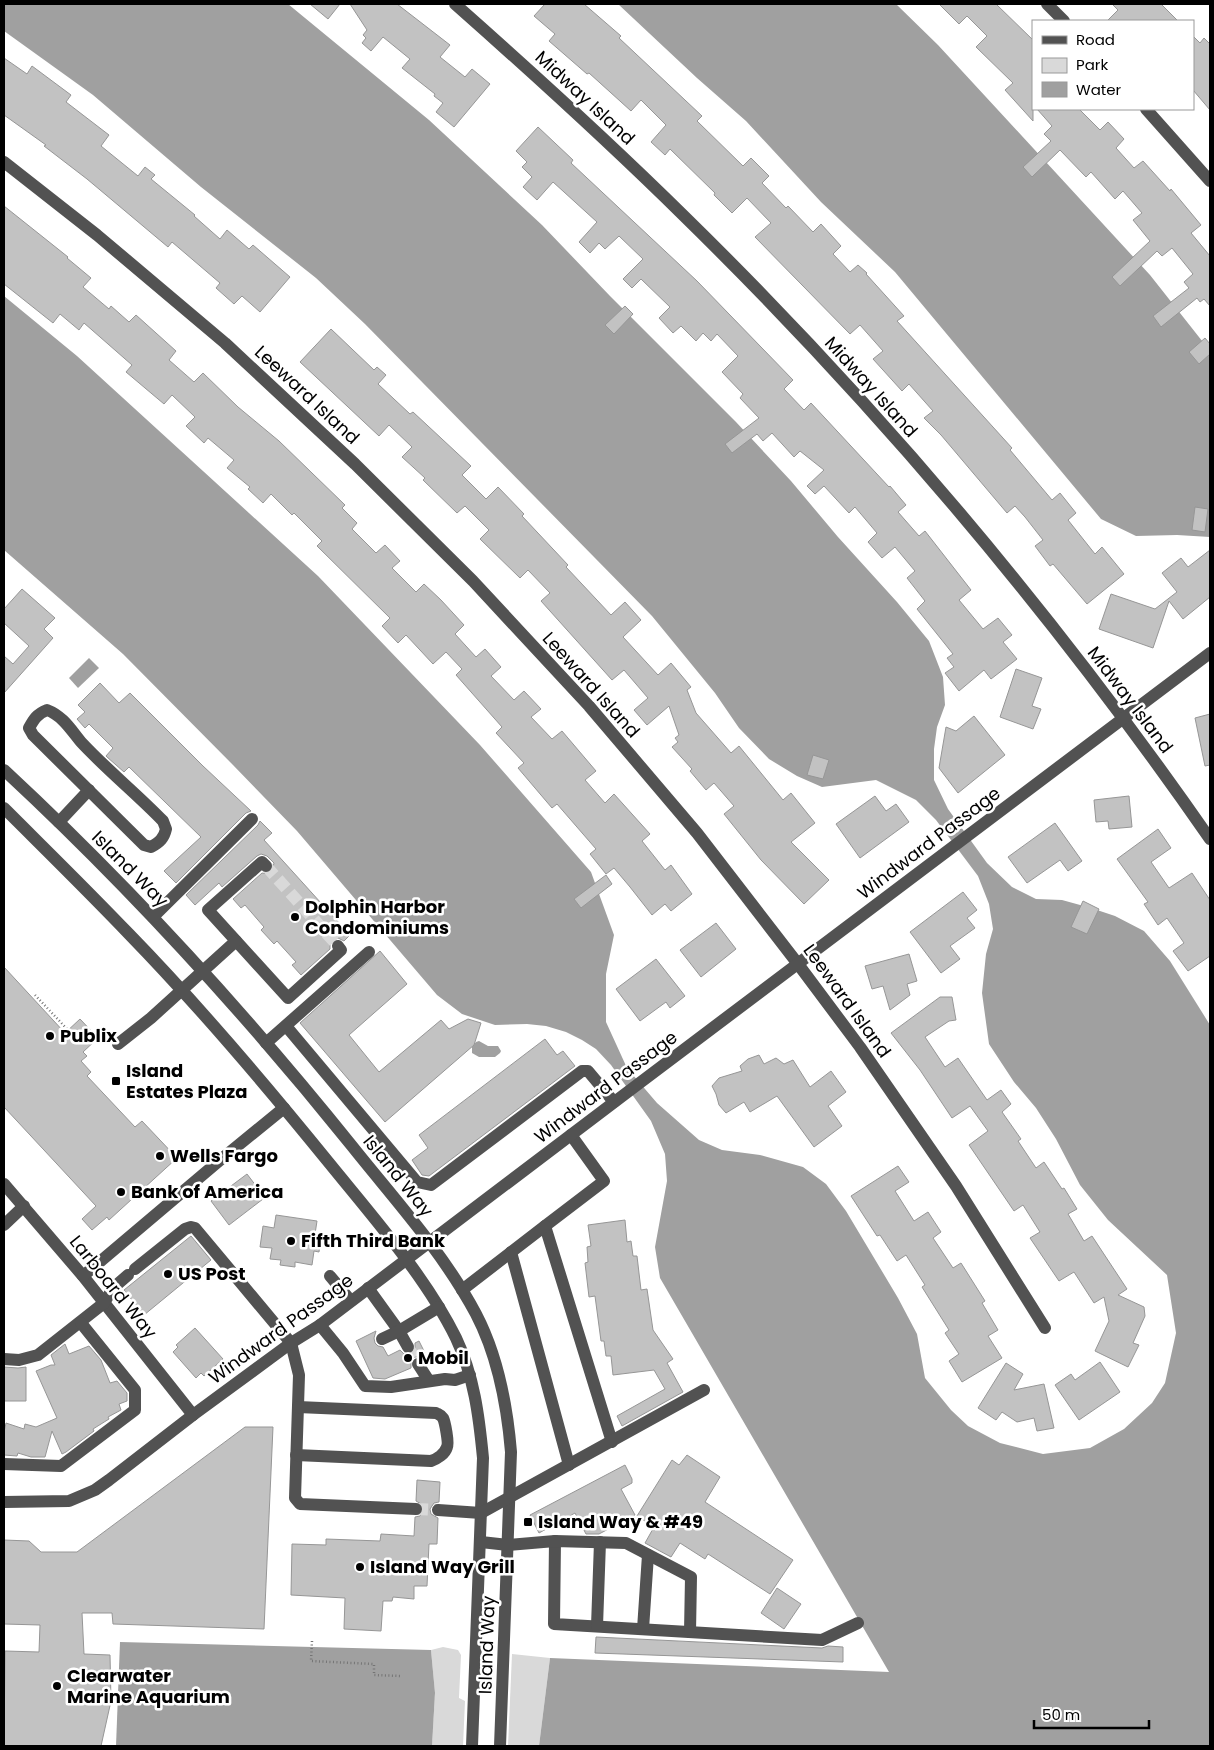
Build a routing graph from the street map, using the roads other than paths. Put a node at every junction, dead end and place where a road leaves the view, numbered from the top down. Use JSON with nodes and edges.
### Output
{"nodes":[{"id":1,"x":455,"y":4,"type":"edge"},
{"id":2,"x":1047,"y":4,"type":"edge"},
{"id":3,"x":1063,"y":20,"type":"edge"},
{"id":4,"x":1147,"y":110,"type":"edge"},
{"id":5,"x":4,"y":162,"type":"edge"},
{"id":6,"x":1210,"y":182,"type":"edge"},
{"id":7,"x":1210,"y":653,"type":"edge"},
{"id":8,"x":1124,"y":718,"type":"junction"},
{"id":9,"x":6,"y":776,"type":"edge"},
{"id":10,"x":89,"y":790,"type":"junction"},
{"id":11,"x":4,"y":808,"type":"edge"},
{"id":12,"x":252,"y":820,"type":"dead end"},
{"id":13,"x":59,"y":822,"type":"junction"},
{"id":14,"x":1210,"y":839,"type":"edge"},
{"id":15,"x":266,"y":866,"type":"dead end"},
{"id":16,"x":153,"y":917,"type":"junction"},
{"id":17,"x":236,"y":941,"type":"junction"},
{"id":18,"x":338,"y":946,"type":"dead end"},
{"id":19,"x":369,"y":952,"type":"dead end"},
{"id":20,"x":798,"y":964,"type":"junction"},
{"id":21,"x":203,"y":971,"type":"junction"},
{"id":22,"x":181,"y":990,"type":"junction"},
{"id":23,"x":286,"y":1026,"type":"junction"},
{"id":24,"x":266,"y":1043,"type":"junction"},
{"id":25,"x":118,"y":1044,"type":"dead end"},
{"id":26,"x":614,"y":1102,"type":"junction"},
{"id":27,"x":284,"y":1108,"type":"junction"},
{"id":28,"x":571,"y":1135,"type":"junction"},
{"id":29,"x":4,"y":1184,"type":"edge"},
{"id":30,"x":24,"y":1206,"type":"junction"},
{"id":31,"x":4,"y":1225,"type":"edge"},
{"id":32,"x":545,"y":1226,"type":"junction"},
{"id":33,"x":429,"y":1242,"type":"junction"},
{"id":34,"x":511,"y":1252,"type":"junction"},
{"id":35,"x":406,"y":1259,"type":"junction"},
{"id":36,"x":83,"y":1276,"type":"junction"},
{"id":37,"x":330,"y":1276,"type":"dead end"},
{"id":38,"x":368,"y":1288,"type":"junction"},
{"id":39,"x":462,"y":1290,"type":"junction"},
{"id":40,"x":351,"y":1301,"type":"junction"},
{"id":41,"x":104,"y":1303,"type":"junction"},
{"id":42,"x":439,"y":1307,"type":"junction"},
{"id":43,"x":81,"y":1323,"type":"junction"},
{"id":44,"x":320,"y":1325,"type":"junction"},
{"id":45,"x":1045,"y":1328,"type":"dead end"},
{"id":46,"x":399,"y":1332,"type":"junction"},
{"id":47,"x":382,"y":1339,"type":"dead end"},
{"id":48,"x":291,"y":1343,"type":"junction"},
{"id":49,"x":408,"y":1346,"type":"tunnel mouth"},
{"id":50,"x":4,"y":1359,"type":"edge"},
{"id":51,"x":418,"y":1364,"type":"tunnel mouth"},
{"id":52,"x":470,"y":1375,"type":"junction"},
{"id":53,"x":429,"y":1382,"type":"junction"},
{"id":54,"x":704,"y":1390,"type":"dead end"},
{"id":55,"x":298,"y":1407,"type":"junction"},
{"id":56,"x":193,"y":1415,"type":"junction"},
{"id":57,"x":612,"y":1442,"type":"junction"},
{"id":58,"x":296,"y":1455,"type":"junction"},
{"id":59,"x":4,"y":1464,"type":"edge"},
{"id":60,"x":569,"y":1465,"type":"junction"},
{"id":61,"x":511,"y":1498,"type":"junction"},
{"id":62,"x":4,"y":1502,"type":"edge"},
{"id":63,"x":416,"y":1509,"type":"tunnel mouth"},
{"id":64,"x":438,"y":1510,"type":"tunnel mouth"},
{"id":65,"x":481,"y":1514,"type":"junction"},
{"id":66,"x":555,"y":1540,"type":"junction"},
{"id":67,"x":481,"y":1542,"type":"junction"},
{"id":68,"x":600,"y":1542,"type":"junction"},
{"id":69,"x":508,"y":1545,"type":"junction"},
{"id":70,"x":648,"y":1555,"type":"junction"},
{"id":71,"x":858,"y":1623,"type":"dead end"},
{"id":72,"x":596,"y":1626,"type":"junction"},
{"id":73,"x":643,"y":1629,"type":"junction"},
{"id":74,"x":690,"y":1632,"type":"junction"},
{"id":75,"x":472,"y":1746,"type":"edge"},
{"id":76,"x":500,"y":1746,"type":"edge"}],
"edges":[{"from":1,"to":8,"type":"street","name":"Midway Island"},
{"from":2,"to":3,"type":"street"},
{"from":4,"to":6,"type":"street"},
{"from":5,"to":20,"type":"street","name":"Leeward Island"},
{"from":7,"to":8,"type":"street","name":"Windward Passage"},
{"from":8,"to":14,"type":"street","name":"Midway Island"},
{"from":8,"to":20,"type":"street","name":"Windward Passage"},
{"from":9,"to":13,"type":"street","name":"Island Way"},
{"from":10,"to":10,"type":"street"},
{"from":10,"to":13,"type":"street"},
{"from":11,"to":22,"type":"street","name":"Island Way"},
{"from":12,"to":16,"type":"street"},
{"from":13,"to":16,"type":"street","name":"Island Way"},
{"from":15,"to":17,"type":"street"},
{"from":16,"to":21,"type":"street","name":"Island Way"},
{"from":17,"to":18,"type":"street"},
{"from":17,"to":21,"type":"street"},
{"from":19,"to":23,"type":"street"},
{"from":20,"to":26,"type":"street","name":"Windward Passage"},
{"from":20,"to":45,"type":"street","name":"Leeward Island"},
{"from":21,"to":22,"type":"street"},
{"from":21,"to":24,"type":"street","name":"Island Way"},
{"from":22,"to":25,"type":"street"},
{"from":22,"to":27,"type":"street","name":"Island Way"},
{"from":23,"to":24,"type":"street"},
{"from":23,"to":26,"type":"street"},
{"from":24,"to":33,"type":"street","name":"Island Way"},
{"from":26,"to":28,"type":"street","name":"Windward Passage"},
{"from":27,"to":35,"type":"street","name":"Island Way"},
{"from":27,"to":36,"type":"street"},
{"from":28,"to":32,"type":"street"},
{"from":28,"to":33,"type":"street","name":"Windward Passage"},
{"from":29,"to":30,"type":"street","name":"Larboard Way"},
{"from":30,"to":31,"type":"street"},
{"from":30,"to":36,"type":"street","name":"Larboard Way"},
{"from":32,"to":34,"type":"street"},
{"from":32,"to":57,"type":"street"},
{"from":33,"to":35,"type":"street","name":"Windward Passage"},
{"from":33,"to":39,"type":"street","name":"Island Way"},
{"from":34,"to":39,"type":"street"},
{"from":34,"to":60,"type":"street"},
{"from":35,"to":38,"type":"street","name":"Windward Passage"},
{"from":35,"to":42,"type":"street","name":"Island Way"},
{"from":36,"to":41,"type":"street","name":"Larboard Way"},
{"from":37,"to":40,"type":"street"},
{"from":38,"to":40,"type":"street","name":"Windward Passage"},
{"from":38,"to":46,"type":"street"},
{"from":39,"to":61,"type":"street","name":"Island Way"},
{"from":40,"to":44,"type":"street","name":"Windward Passage"},
{"from":41,"to":43,"type":"street"},
{"from":41,"to":48,"type":"street"},
{"from":41,"to":56,"type":"street","name":"Larboard Way"},
{"from":42,"to":46,"type":"street"},
{"from":42,"to":52,"type":"street","name":"Island Way"},
{"from":43,"to":50,"type":"street"},
{"from":43,"to":59,"type":"street"},
{"from":44,"to":48,"type":"street","name":"Windward Passage"},
{"from":44,"to":53,"type":"street"},
{"from":46,"to":47,"type":"street"},
{"from":46,"to":49,"type":"street"},
{"from":48,"to":55,"type":"street"},
{"from":48,"to":56,"type":"street","name":"Windward Passage"},
{"from":51,"to":53,"type":"street"},
{"from":52,"to":53,"type":"street"},
{"from":52,"to":65,"type":"street","name":"Island Way"},
{"from":54,"to":57,"type":"street"},
{"from":55,"to":58,"type":"street"},
{"from":55,"to":58,"type":"street"},
{"from":56,"to":62,"type":"street","name":"Windward Passage"},
{"from":57,"to":60,"type":"street"},
{"from":58,"to":63,"type":"street"},
{"from":60,"to":61,"type":"street"},
{"from":61,"to":65,"type":"street"},
{"from":61,"to":69,"type":"street","name":"Island Way"},
{"from":64,"to":65,"type":"street"},
{"from":65,"to":67,"type":"street","name":"Island Way"},
{"from":66,"to":68,"type":"street"},
{"from":66,"to":69,"type":"street"},
{"from":66,"to":72,"type":"street"},
{"from":67,"to":69,"type":"street"},
{"from":67,"to":75,"type":"street","name":"Island Way"},
{"from":68,"to":70,"type":"street"},
{"from":68,"to":72,"type":"street"},
{"from":69,"to":76,"type":"street","name":"Island Way"},
{"from":70,"to":73,"type":"street"},
{"from":70,"to":74,"type":"street"},
{"from":71,"to":74,"type":"street"},
{"from":72,"to":73,"type":"street"},
{"from":73,"to":74,"type":"street"}]}
